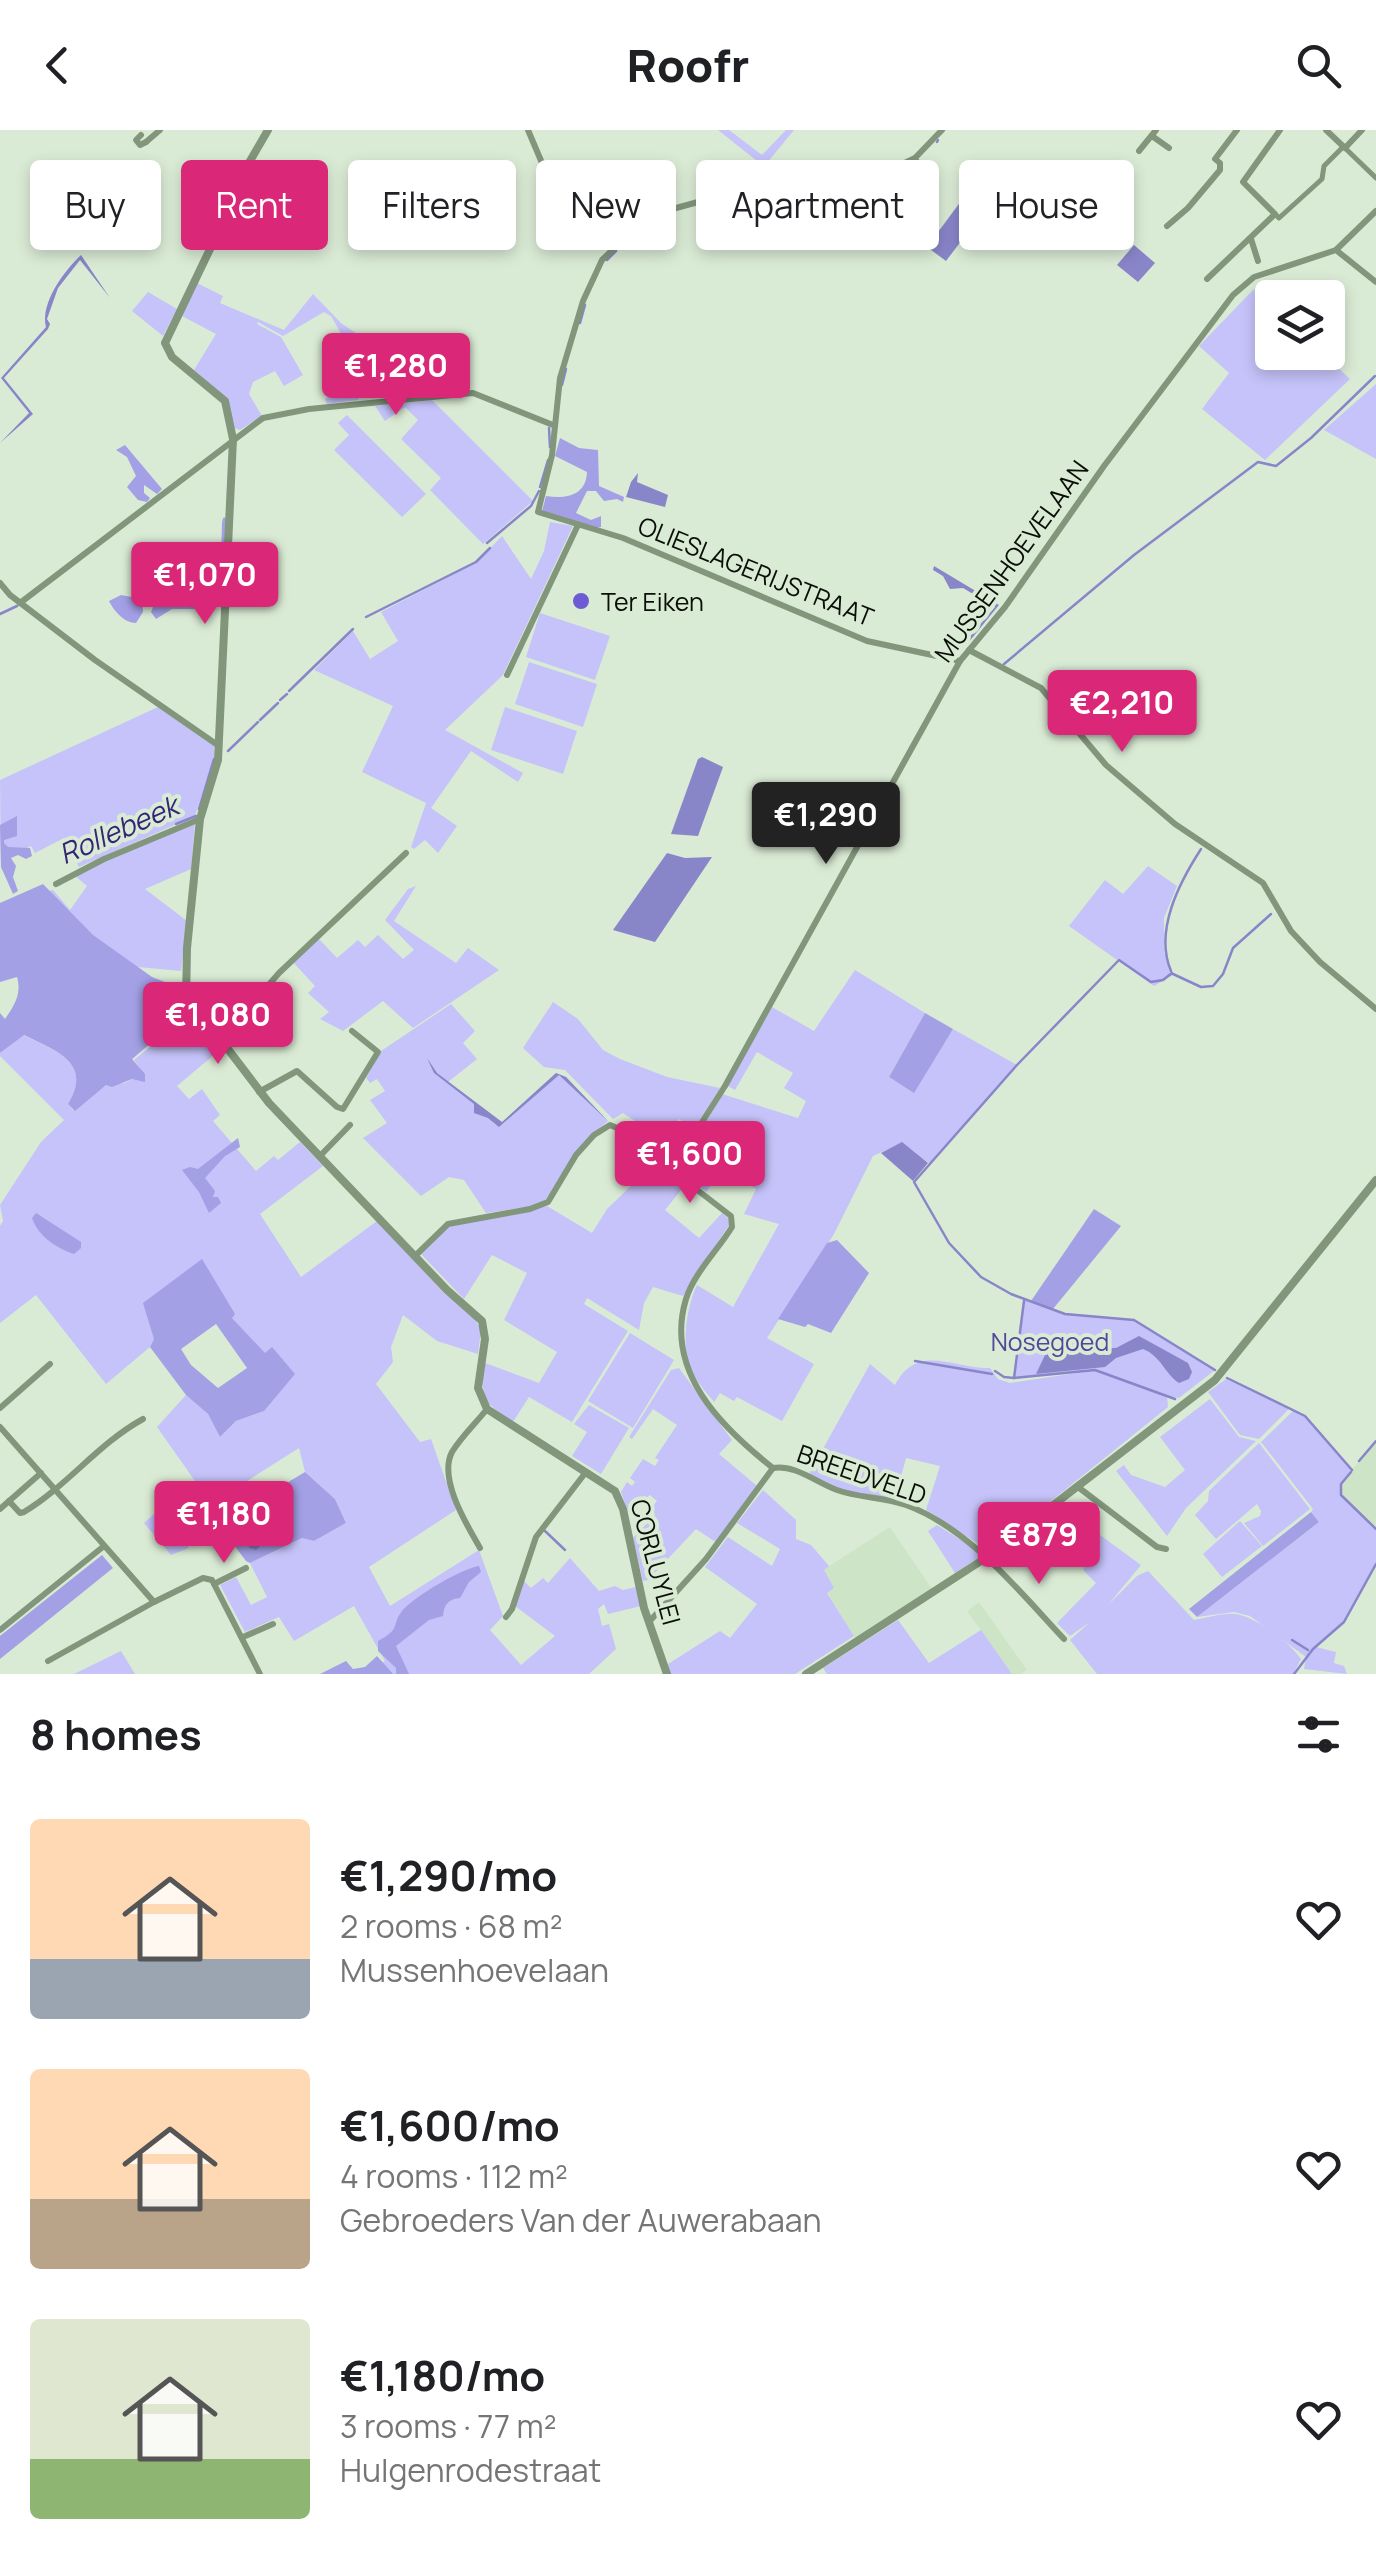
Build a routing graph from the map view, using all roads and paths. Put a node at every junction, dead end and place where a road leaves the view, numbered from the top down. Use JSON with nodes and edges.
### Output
{"nodes":[{"id":1,"x":160,"y":130,"type":"edge"},
{"id":2,"x":254,"y":130,"type":"edge"},
{"id":3,"x":268,"y":130,"type":"edge"},
{"id":4,"x":528,"y":130,"type":"edge"},
{"id":5,"x":942,"y":130,"type":"edge"},
{"id":6,"x":1236,"y":130,"type":"edge"},
{"id":7,"x":1280,"y":130,"type":"edge"},
{"id":8,"x":1326,"y":130,"type":"edge"},
{"id":9,"x":1362,"y":130,"type":"edge"},
{"id":10,"x":1154,"y":133,"type":"edge"},
{"id":11,"x":141,"y":136,"type":"edge"},
{"id":12,"x":262,"y":142,"type":"junction"},
{"id":13,"x":1169,"y":148,"type":"dead end"},
{"id":14,"x":1344,"y":148,"type":"junction"},
{"id":15,"x":1138,"y":151,"type":"dead end"},
{"id":16,"x":541,"y":160,"type":"edge"},
{"id":17,"x":1376,"y":178,"type":"edge"},
{"id":18,"x":676,"y":207,"type":"edge"},
{"id":19,"x":1376,"y":210,"type":"edge"},
{"id":20,"x":1275,"y":214,"type":"junction"},
{"id":21,"x":1167,"y":226,"type":"dead end"},
{"id":22,"x":1251,"y":238,"type":"junction"},
{"id":23,"x":612,"y":250,"type":"edge"},
{"id":24,"x":1336,"y":250,"type":"junction"},
{"id":25,"x":1258,"y":262,"type":"dead end"},
{"id":26,"x":1207,"y":279,"type":"dead end"},
{"id":27,"x":1376,"y":282,"type":"edge"},
{"id":28,"x":553,"y":425,"type":"junction"},
{"id":29,"x":233,"y":438,"type":"junction"},
{"id":30,"x":578,"y":525,"type":"junction"},
{"id":31,"x":0,"y":583,"type":"edge"},
{"id":32,"x":20,"y":603,"type":"junction"},
{"id":33,"x":969,"y":650,"type":"junction"},
{"id":34,"x":960,"y":660,"type":"junction"},
{"id":35,"x":507,"y":674,"type":"dead end"},
{"id":36,"x":219,"y":746,"type":"junction"},
{"id":37,"x":200,"y":819,"type":"junction"},
{"id":38,"x":406,"y":853,"type":"dead end"},
{"id":39,"x":56,"y":884,"type":"dead end"},
{"id":40,"x":1376,"y":1010,"type":"edge"},
{"id":41,"x":352,"y":1031,"type":"dead end"},
{"id":42,"x":221,"y":1040,"type":"junction"},
{"id":43,"x":259,"y":1092,"type":"junction"},
{"id":44,"x":350,"y":1125,"type":"dead end"},
{"id":45,"x":320,"y":1156,"type":"junction"},
{"id":46,"x":672,"y":1169,"type":"junction"},
{"id":47,"x":1376,"y":1180,"type":"edge"},
{"id":48,"x":415,"y":1256,"type":"junction"},
{"id":49,"x":50,"y":1364,"type":"dead end"},
{"id":50,"x":0,"y":1408,"type":"edge"},
{"id":51,"x":488,"y":1409,"type":"junction"},
{"id":52,"x":143,"y":1420,"type":"dead end"},
{"id":53,"x":0,"y":1427,"type":"edge"},
{"id":54,"x":772,"y":1468,"type":"junction"},
{"id":55,"x":586,"y":1472,"type":"junction"},
{"id":56,"x":40,"y":1473,"type":"junction"},
{"id":57,"x":1078,"y":1487,"type":"junction"},
{"id":58,"x":56,"y":1491,"type":"junction"},
{"id":59,"x":9,"y":1501,"type":"junction"},
{"id":60,"x":0,"y":1508,"type":"edge"},
{"id":61,"x":104,"y":1546,"type":"junction"},
{"id":62,"x":480,"y":1548,"type":"dead end"},
{"id":63,"x":1166,"y":1550,"type":"dead end"},
{"id":64,"x":988,"y":1556,"type":"junction"},
{"id":65,"x":246,"y":1568,"type":"dead end"},
{"id":66,"x":214,"y":1584,"type":"junction"},
{"id":67,"x":154,"y":1602,"type":"junction"},
{"id":68,"x":506,"y":1617,"type":"dead end"},
{"id":69,"x":649,"y":1622,"type":"junction"},
{"id":70,"x":274,"y":1624,"type":"dead end"},
{"id":71,"x":0,"y":1630,"type":"edge"},
{"id":72,"x":244,"y":1637,"type":"junction"},
{"id":73,"x":1064,"y":1640,"type":"dead end"},
{"id":74,"x":48,"y":1661,"type":"dead end"},
{"id":75,"x":260,"y":1674,"type":"edge"},
{"id":76,"x":667,"y":1674,"type":"edge"},
{"id":77,"x":806,"y":1674,"type":"edge"}],
"edges":[{"from":1,"to":11,"type":"street"},
{"from":2,"to":12,"type":"street"},
{"from":3,"to":12,"type":"street"},
{"from":4,"to":16,"type":"street"},
{"from":5,"to":18,"type":"street"},
{"from":6,"to":21,"type":"street"},
{"from":7,"to":20,"type":"street"},
{"from":8,"to":14,"type":"street"},
{"from":9,"to":14,"type":"street"},
{"from":10,"to":13,"type":"street"},
{"from":10,"to":15,"type":"street"},
{"from":12,"to":29,"type":"street"},
{"from":14,"to":17,"type":"street"},
{"from":14,"to":20,"type":"street"},
{"from":19,"to":24,"type":"street","name":"MUSSENHOEVELAAN"},
{"from":20,"to":22,"type":"street"},
{"from":22,"to":25,"type":"street"},
{"from":22,"to":26,"type":"street"},
{"from":23,"to":28,"type":"street"},
{"from":24,"to":27,"type":"street"},
{"from":24,"to":33,"type":"street","name":"MUSSENHOEVELAAN"},
{"from":28,"to":29,"type":"street"},
{"from":28,"to":30,"type":"street","name":"OLIESLAGERIJSTRAAT"},
{"from":29,"to":32,"type":"street"},
{"from":29,"to":36,"type":"street"},
{"from":30,"to":34,"type":"street","name":"OLIESLAGERIJSTRAAT"},
{"from":30,"to":35,"type":"street"},
{"from":31,"to":32,"type":"street"},
{"from":32,"to":36,"type":"street"},
{"from":33,"to":34,"type":"street","name":"MUSSENHOEVELAAN"},
{"from":33,"to":40,"type":"street"},
{"from":34,"to":46,"type":"street","name":"MUSSENHOEVELAAN"},
{"from":36,"to":37,"type":"street"},
{"from":37,"to":39,"type":"street"},
{"from":37,"to":42,"type":"street"},
{"from":38,"to":42,"type":"street"},
{"from":41,"to":43,"type":"street"},
{"from":42,"to":43,"type":"street"},
{"from":43,"to":45,"type":"street"},
{"from":44,"to":45,"type":"street"},
{"from":45,"to":48,"type":"street"},
{"from":46,"to":48,"type":"street"},
{"from":46,"to":54,"type":"street"},
{"from":47,"to":57,"type":"street"},
{"from":48,"to":51,"type":"street"},
{"from":49,"to":50,"type":"street"},
{"from":51,"to":55,"type":"street","name":"CORLUYLEI"},
{"from":51,"to":62,"type":"street"},
{"from":52,"to":58,"type":"street"},
{"from":53,"to":56,"type":"street"},
{"from":54,"to":64,"type":"street","name":"BREEDVELD"},
{"from":54,"to":69,"type":"street"},
{"from":55,"to":68,"type":"street"},
{"from":55,"to":69,"type":"street","name":"CORLUYLEI"},
{"from":56,"to":58,"type":"street"},
{"from":56,"to":59,"type":"street"},
{"from":57,"to":63,"type":"street"},
{"from":57,"to":64,"type":"street"},
{"from":58,"to":59,"type":"street"},
{"from":58,"to":61,"type":"street"},
{"from":59,"to":60,"type":"street"},
{"from":61,"to":67,"type":"street"},
{"from":61,"to":71,"type":"street"},
{"from":64,"to":73,"type":"street","name":"BREEDVELD"},
{"from":64,"to":77,"type":"street"},
{"from":65,"to":66,"type":"street"},
{"from":66,"to":67,"type":"street"},
{"from":66,"to":72,"type":"street"},
{"from":67,"to":74,"type":"street"},
{"from":69,"to":76,"type":"street","name":"CORLUYLEI"},
{"from":70,"to":72,"type":"street"},
{"from":72,"to":75,"type":"street"}]}
